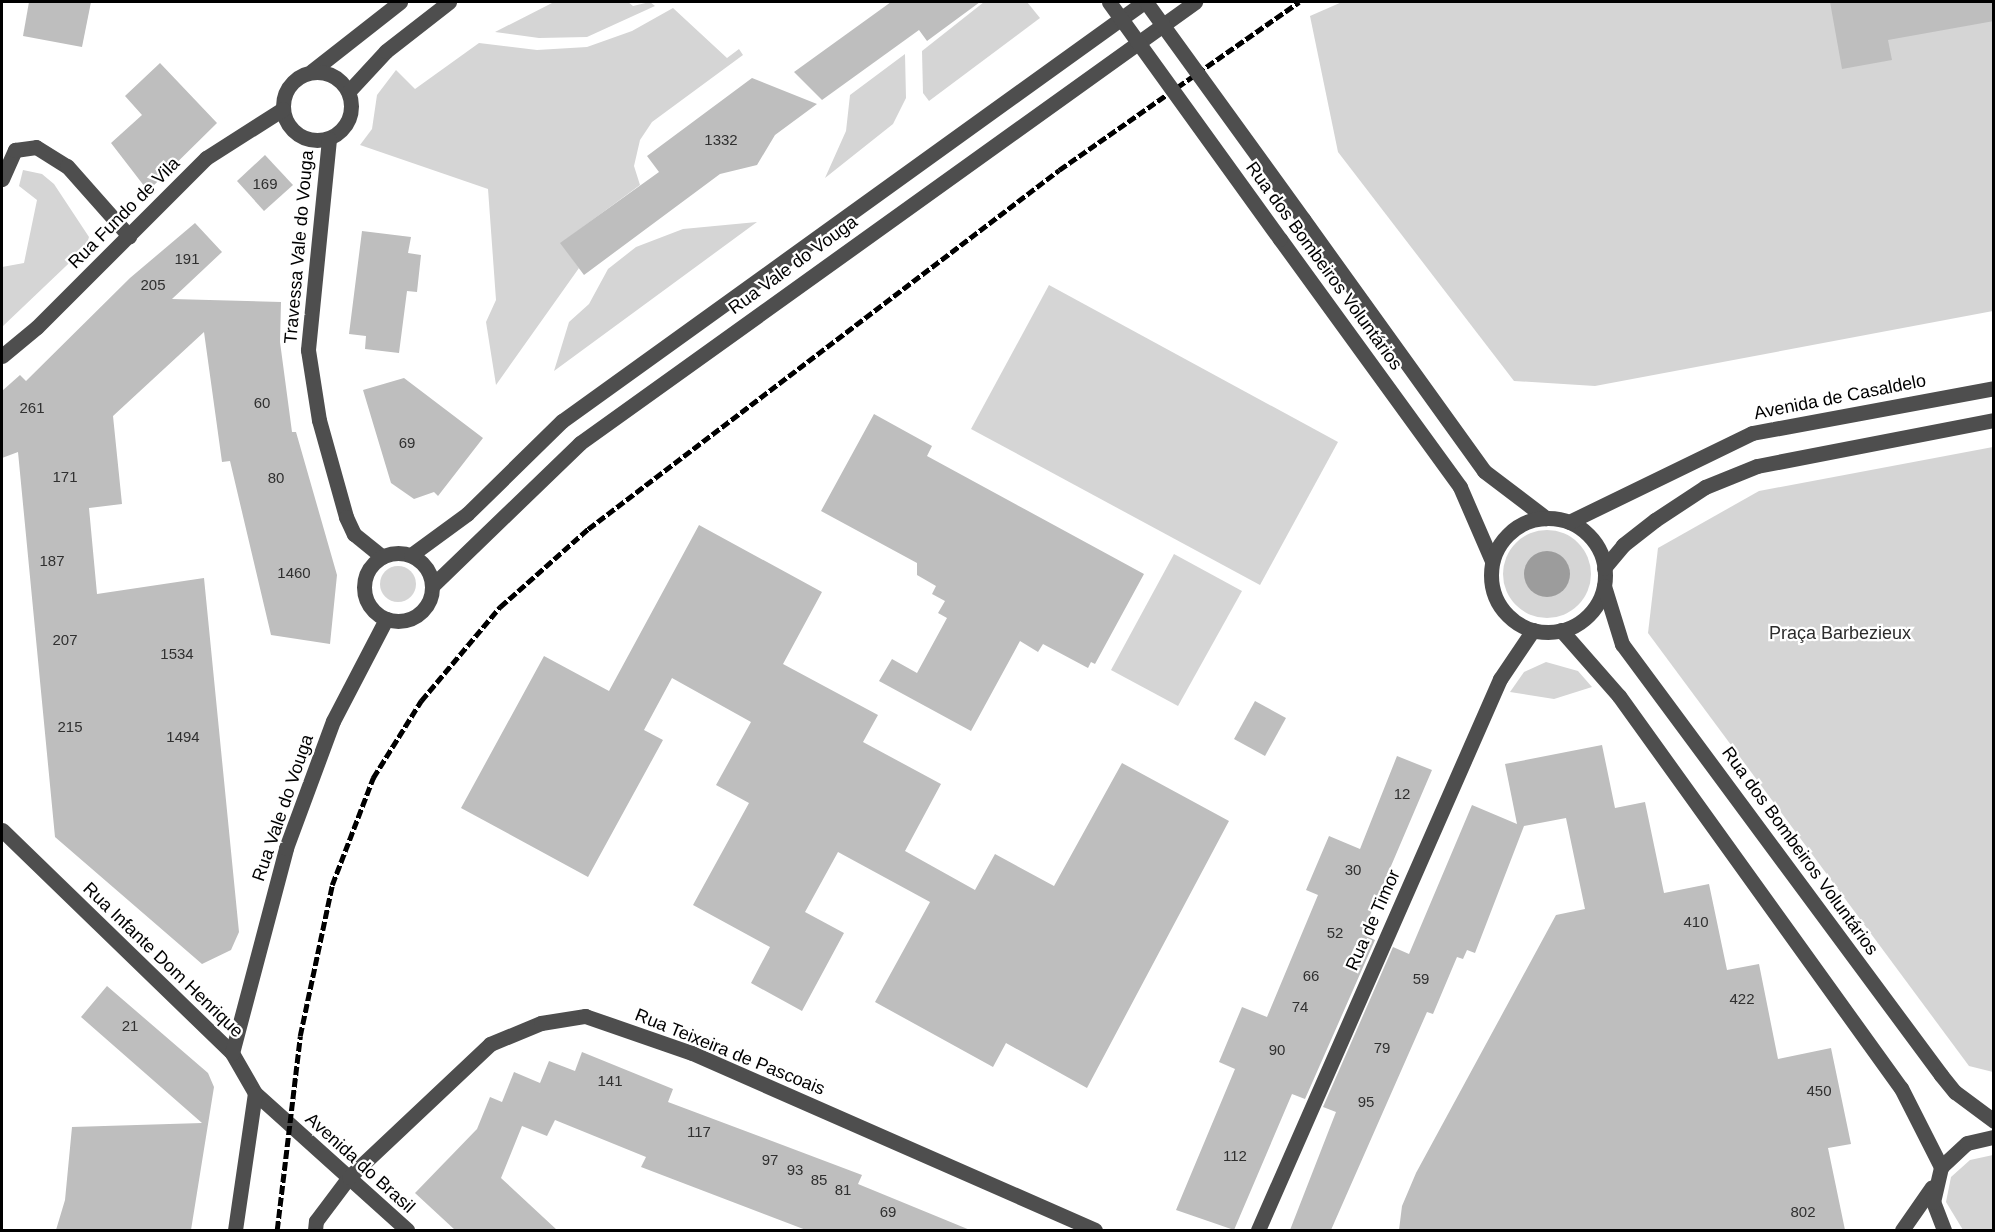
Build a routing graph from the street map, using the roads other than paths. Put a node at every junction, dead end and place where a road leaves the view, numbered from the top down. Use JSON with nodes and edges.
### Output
{"nodes":[{"id":1,"x":400,"y":2,"type":"edge"},
{"id":2,"x":449,"y":2,"type":"edge"},
{"id":3,"x":1108,"y":2,"type":"edge"},
{"id":4,"x":1145,"y":2,"type":"edge"},
{"id":5,"x":1195,"y":2,"type":"edge"},
{"id":6,"x":312,"y":71,"type":"junction"},
{"id":7,"x":348,"y":91,"type":"junction"},
{"id":8,"x":283,"y":109,"type":"junction"},
{"id":9,"x":329,"y":139,"type":"junction"},
{"id":10,"x":2,"y":179,"type":"edge"},
{"id":11,"x":129,"y":236,"type":"junction"},
{"id":12,"x":2,"y":356,"type":"edge"},
{"id":13,"x":1994,"y":388,"type":"edge"},
{"id":14,"x":1994,"y":420,"type":"edge"},
{"id":15,"x":1546,"y":518,"type":"junction"},
{"id":16,"x":1569,"y":522,"type":"junction"},
{"id":17,"x":411,"y":555,"type":"junction"},
{"id":18,"x":382,"y":557,"type":"junction"},
{"id":19,"x":1492,"y":561,"type":"junction"},
{"id":20,"x":1604,"y":568,"type":"junction"},
{"id":21,"x":433,"y":585,"type":"junction"},
{"id":22,"x":1604,"y":586,"type":"junction"},
{"id":23,"x":386,"y":619,"type":"junction"},
{"id":24,"x":1533,"y":630,"type":"junction"},
{"id":25,"x":1561,"y":630,"type":"junction"},
{"id":26,"x":2,"y":830,"type":"edge"},
{"id":27,"x":232,"y":1053,"type":"junction"},
{"id":28,"x":255,"y":1093,"type":"junction"},
{"id":29,"x":1994,"y":1121,"type":"edge"},
{"id":30,"x":288,"y":1125,"type":"joint"},
{"id":31,"x":1994,"y":1137,"type":"edge"},
{"id":32,"x":1941,"y":1167,"type":"junction"},
{"id":33,"x":349,"y":1177,"type":"junction"},
{"id":34,"x":1934,"y":1184,"type":"junction"},
{"id":35,"x":236,"y":1230,"type":"edge"},
{"id":36,"x":315,"y":1230,"type":"edge"},
{"id":37,"x":407,"y":1230,"type":"edge"},
{"id":38,"x":1095,"y":1230,"type":"edge"},
{"id":39,"x":1258,"y":1230,"type":"edge"},
{"id":40,"x":1902,"y":1230,"type":"edge"},
{"id":41,"x":1944,"y":1230,"type":"edge"}],
"edges":[{"from":1,"to":6,"type":"street"},
{"from":2,"to":7,"type":"street"},
{"from":3,"to":19,"type":"street","name":"Rua dos Bombeiros Voluntários","bridge":true},
{"from":4,"to":15,"type":"street","name":"Rua dos Bombeiros Voluntários","bridge":true},
{"from":4,"to":17,"type":"street","name":"Rua Vale do Vouga"},
{"from":5,"to":21,"type":"street","name":"Rua Vale do Vouga"},
{"from":6,"to":7,"type":"street"},
{"from":6,"to":8,"type":"street"},
{"from":7,"to":9,"type":"street"},
{"from":8,"to":9,"type":"street"},
{"from":8,"to":11,"type":"street","name":"Rua Fundo de Vila"},
{"from":9,"to":18,"type":"street","name":"Travessa Vale do Vouga"},
{"from":10,"to":11,"type":"street"},
{"from":11,"to":12,"type":"street","name":"Rua Fundo de Vila"},
{"from":13,"to":16,"type":"street","name":"Avenida de Casaldelo"},
{"from":14,"to":20,"type":"street"},
{"from":15,"to":16,"type":"street","name":"Rua dos Bombeiros Voluntários"},
{"from":15,"to":19,"type":"street","name":"Rua dos Bombeiros Voluntários"},
{"from":16,"to":20,"type":"street","name":"Rua dos Bombeiros Voluntários"},
{"from":17,"to":18,"type":"street"},
{"from":17,"to":21,"type":"street"},
{"from":18,"to":23,"type":"street"},
{"from":19,"to":24,"type":"street","name":"Rua dos Bombeiros Voluntários"},
{"from":20,"to":22,"type":"street","name":"Rua dos Bombeiros Voluntários"},
{"from":21,"to":23,"type":"street","name":"Rua Vale do Vouga"},
{"from":22,"to":25,"type":"street","name":"Rua dos Bombeiros Voluntários"},
{"from":22,"to":29,"type":"street","name":"Rua dos Bombeiros Voluntários"},
{"from":23,"to":27,"type":"street","name":"Rua Vale do Vouga"},
{"from":24,"to":25,"type":"street","name":"Rua dos Bombeiros Voluntários"},
{"from":24,"to":39,"type":"street","name":"Rua de Timor"},
{"from":25,"to":32,"type":"street"},
{"from":26,"to":27,"type":"street","name":"Rua Infante Dom Henrique"},
{"from":27,"to":28,"type":"street","name":"Rua Infante Dom Henrique"},
{"from":28,"to":30,"type":"street","name":"Rua Infante Dom Henrique"},
{"from":28,"to":35,"type":"street"},
{"from":30,"to":33,"type":"street","name":"Avenida do Brasil"},
{"from":31,"to":32,"type":"street"},
{"from":32,"to":34,"type":"street"},
{"from":33,"to":36,"type":"street","name":"Rua Teixeira de Pascoais"},
{"from":33,"to":37,"type":"street","name":"Avenida do Brasil"},
{"from":33,"to":38,"type":"street","name":"Rua Teixeira de Pascoais"},
{"from":34,"to":40,"type":"street"},
{"from":34,"to":41,"type":"street"}]}
